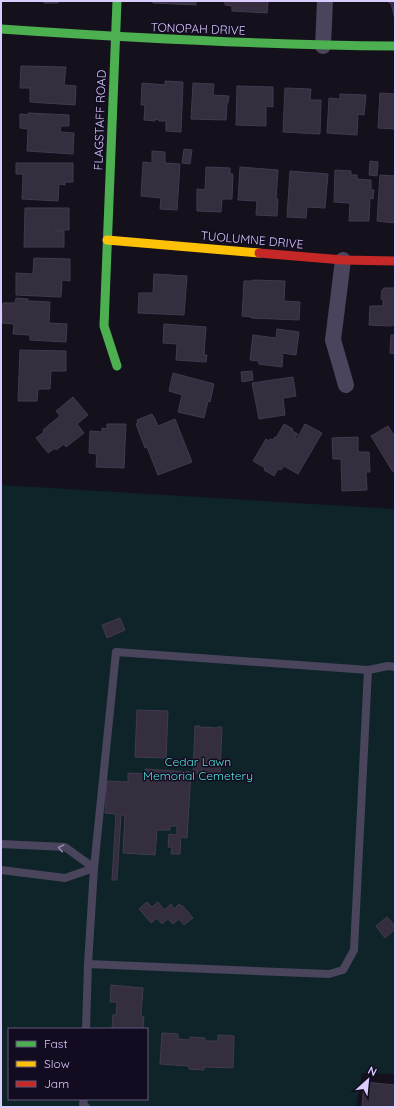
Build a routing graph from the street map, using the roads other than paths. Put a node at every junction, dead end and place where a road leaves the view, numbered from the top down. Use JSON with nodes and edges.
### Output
{"nodes":[{"id":1,"x":117,"y":1,"type":"edge"},
{"id":2,"x":325,"y":1,"type":"edge"},
{"id":3,"x":1,"y":29,"type":"edge"},
{"id":4,"x":116,"y":37,"type":"junction"},
{"id":5,"x":323,"y":46,"type":"junction"},
{"id":6,"x":395,"y":46,"type":"edge"},
{"id":7,"x":107,"y":240,"type":"junction"},
{"id":8,"x":343,"y":260,"type":"junction"},
{"id":9,"x":395,"y":261,"type":"edge"},
{"id":10,"x":118,"y":366,"type":"dead end"},
{"id":11,"x":346,"y":385,"type":"dead end"},
{"id":12,"x":395,"y":667,"type":"edge"},
{"id":13,"x":368,"y":670,"type":"junction"},
{"id":14,"x":1,"y":844,"type":"edge"},
{"id":15,"x":94,"y":868,"type":"junction"},
{"id":16,"x":1,"y":870,"type":"edge"},
{"id":17,"x":88,"y":964,"type":"junction"},
{"id":18,"x":86,"y":1028,"type":"edge"}],
"edges":[{"from":1,"to":4,"type":"street","name":"FLAGSTAFF ROAD"},
{"from":2,"to":5,"type":"street"},
{"from":3,"to":4,"type":"street","name":"TONOPAH DRIVE"},
{"from":4,"to":5,"type":"street","name":"TONOPAH DRIVE"},
{"from":4,"to":7,"type":"street","name":"FLAGSTAFF ROAD"},
{"from":5,"to":6,"type":"street","name":"TONOPAH DRIVE"},
{"from":7,"to":8,"type":"street","name":"TUOLUMNE DRIVE"},
{"from":7,"to":10,"type":"street","name":"FLAGSTAFF ROAD"},
{"from":8,"to":9,"type":"street","name":"TUOLUMNE DRIVE"},
{"from":8,"to":11,"type":"street"},
{"from":12,"to":13,"type":"lane"},
{"from":13,"to":15,"type":"lane"},
{"from":13,"to":17,"type":"lane"},
{"from":15,"to":14,"type":"lane","one_way":true},
{"from":15,"to":16,"type":"lane"},
{"from":15,"to":17,"type":"lane"},
{"from":17,"to":18,"type":"lane"}]}
